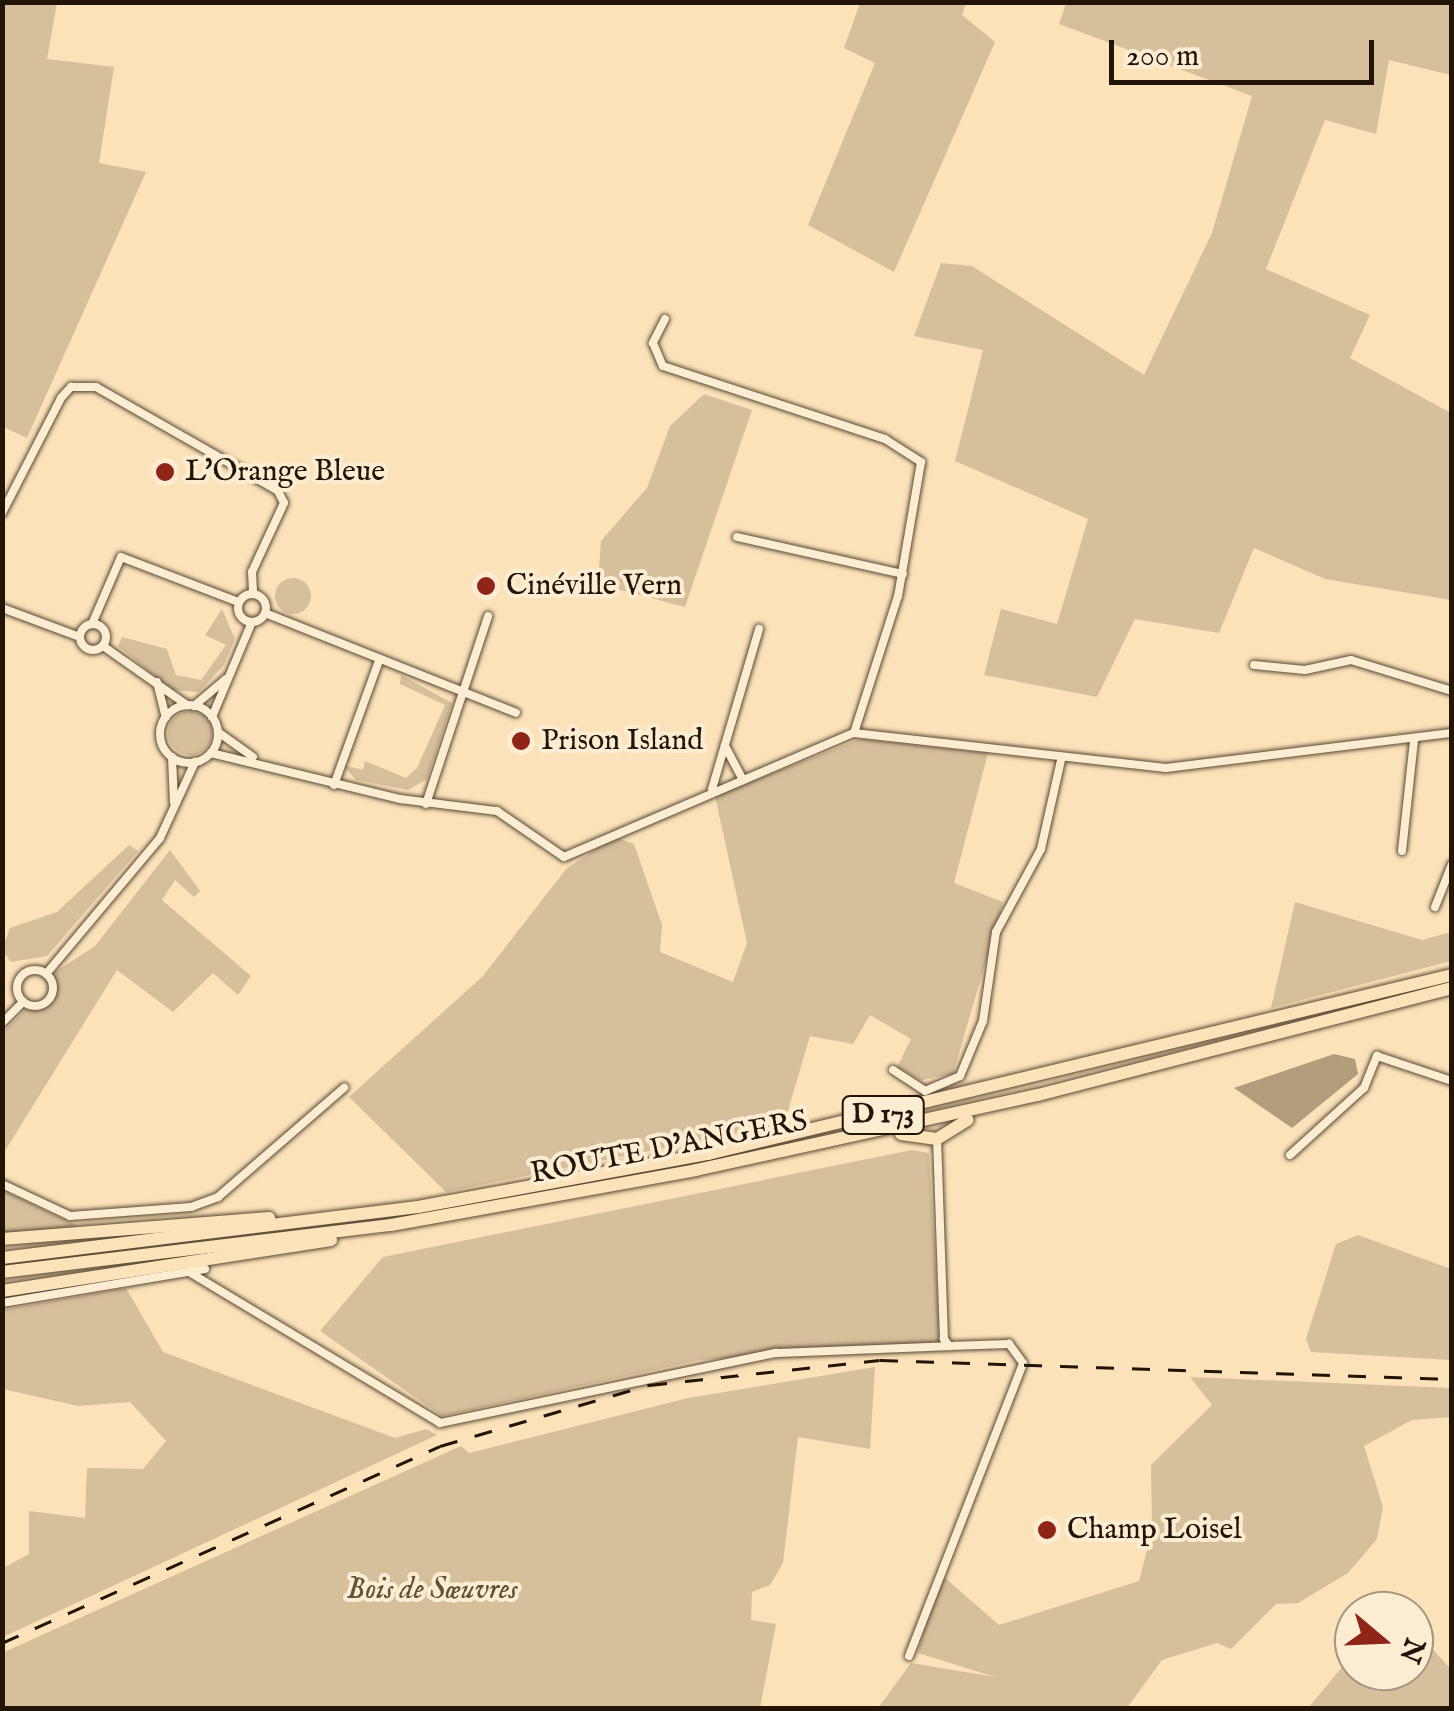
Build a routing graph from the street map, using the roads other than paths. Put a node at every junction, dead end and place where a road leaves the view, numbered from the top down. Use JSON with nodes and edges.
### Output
{"nodes":[{"id":1,"x":665,"y":318,"type":"dead end"},
{"id":2,"x":2,"y":514,"type":"edge"},
{"id":3,"x":737,"y":537,"type":"dead end"},
{"id":4,"x":902,"y":574,"type":"junction"},
{"id":5,"x":254,"y":593,"type":"junction"},
{"id":6,"x":238,"y":602,"type":"junction"},
{"id":7,"x":2,"y":608,"type":"edge"},
{"id":8,"x":265,"y":613,"type":"junction"},
{"id":9,"x":488,"y":616,"type":"dead end"},
{"id":10,"x":252,"y":622,"type":"junction"},
{"id":11,"x":92,"y":624,"type":"junction"},
{"id":12,"x":759,"y":629,"type":"dead end"},
{"id":13,"x":80,"y":637,"type":"junction"},
{"id":14,"x":103,"y":646,"type":"junction"},
{"id":15,"x":379,"y":661,"type":"junction"},
{"id":16,"x":1254,"y":665,"type":"dead end"},
{"id":17,"x":229,"y":676,"type":"junction"},
{"id":18,"x":157,"y":682,"type":"junction"},
{"id":19,"x":1452,"y":691,"type":"edge"},
{"id":20,"x":459,"y":695,"type":"junction"},
{"id":21,"x":190,"y":706,"type":"junction"},
{"id":22,"x":516,"y":712,"type":"dead end"},
{"id":23,"x":166,"y":717,"type":"junction"},
{"id":24,"x":212,"y":717,"type":"junction"},
{"id":25,"x":218,"y":732,"type":"junction"},
{"id":26,"x":1452,"y":732,"type":"edge"},
{"id":27,"x":854,"y":733,"type":"junction"},
{"id":28,"x":1414,"y":740,"type":"junction"},
{"id":29,"x":725,"y":746,"type":"junction"},
{"id":30,"x":211,"y":753,"type":"junction"},
{"id":31,"x":172,"y":757,"type":"junction"},
{"id":32,"x":257,"y":760,"type":"junction"},
{"id":33,"x":1062,"y":760,"type":"junction"},
{"id":34,"x":195,"y":762,"type":"junction"},
{"id":35,"x":741,"y":776,"type":"junction"},
{"id":36,"x":334,"y":785,"type":"junction"},
{"id":37,"x":712,"y":789,"type":"junction"},
{"id":38,"x":426,"y":804,"type":"junction"},
{"id":39,"x":174,"y":808,"type":"junction"},
{"id":40,"x":1402,"y":852,"type":"dead end"},
{"id":41,"x":1452,"y":864,"type":"edge"},
{"id":42,"x":1435,"y":907,"type":"dead end"},
{"id":43,"x":46,"y":974,"type":"junction"},
{"id":44,"x":1452,"y":975,"type":"edge"},
{"id":45,"x":1452,"y":988,"type":"edge"},
{"id":46,"x":23,"y":1002,"type":"junction"},
{"id":47,"x":2,"y":1023,"type":"edge"},
{"id":48,"x":892,"y":1070,"type":"dead end"},
{"id":49,"x":1452,"y":1081,"type":"edge"},
{"id":50,"x":344,"y":1088,"type":"dead end"},
{"id":51,"x":1038,"y":1096,"type":"junction"},
{"id":52,"x":864,"y":1136,"type":"junction"},
{"id":53,"x":937,"y":1140,"type":"junction"},
{"id":54,"x":1290,"y":1155,"type":"dead end"},
{"id":55,"x":2,"y":1184,"type":"edge"},
{"id":56,"x":306,"y":1220,"type":"junction"},
{"id":57,"x":391,"y":1224,"type":"junction"},
{"id":58,"x":2,"y":1240,"type":"edge"},
{"id":59,"x":2,"y":1258,"type":"edge"},
{"id":60,"x":205,"y":1269,"type":"dead end"},
{"id":61,"x":2,"y":1272,"type":"edge"},
{"id":62,"x":188,"y":1272,"type":"junction"},
{"id":63,"x":2,"y":1290,"type":"edge"},
{"id":64,"x":2,"y":1303,"type":"edge"},
{"id":65,"x":949,"y":1346,"type":"junction"},
{"id":66,"x":909,"y":1656,"type":"dead end"}],
"edges":[{"from":1,"to":4,"type":"street"},
{"from":2,"to":5,"type":"street"},
{"from":3,"to":4,"type":"street"},
{"from":4,"to":27,"type":"street"},
{"from":5,"to":6,"type":"street"},
{"from":5,"to":8,"type":"street"},
{"from":6,"to":10,"type":"street"},
{"from":6,"to":11,"type":"street"},
{"from":7,"to":13,"type":"street"},
{"from":8,"to":10,"type":"street"},
{"from":8,"to":15,"type":"street"},
{"from":9,"to":20,"type":"street"},
{"from":10,"to":17,"type":"street"},
{"from":11,"to":13,"type":"street"},
{"from":11,"to":14,"type":"street"},
{"from":12,"to":29,"type":"street"},
{"from":13,"to":14,"type":"street"},
{"from":14,"to":18,"type":"street"},
{"from":15,"to":20,"type":"street"},
{"from":15,"to":36,"type":"street"},
{"from":16,"to":19,"type":"street"},
{"from":17,"to":21,"type":"street"},
{"from":17,"to":24,"type":"street"},
{"from":18,"to":21,"type":"street"},
{"from":18,"to":23,"type":"street"},
{"from":20,"to":22,"type":"street"},
{"from":20,"to":38,"type":"street"},
{"from":21,"to":23,"type":"street"},
{"from":21,"to":24,"type":"street"},
{"from":23,"to":31,"type":"street"},
{"from":24,"to":25,"type":"street"},
{"from":25,"to":30,"type":"street"},
{"from":25,"to":32,"type":"street"},
{"from":26,"to":28,"type":"street"},
{"from":27,"to":33,"type":"street"},
{"from":27,"to":35,"type":"street"},
{"from":28,"to":33,"type":"street"},
{"from":28,"to":40,"type":"street"},
{"from":29,"to":35,"type":"street"},
{"from":29,"to":37,"type":"street"},
{"from":30,"to":32,"type":"street"},
{"from":30,"to":34,"type":"street"},
{"from":31,"to":34,"type":"street"},
{"from":31,"to":39,"type":"street"},
{"from":32,"to":36,"type":"street"},
{"from":33,"to":48,"type":"street"},
{"from":34,"to":39,"type":"street"},
{"from":35,"to":37,"type":"street"},
{"from":36,"to":38,"type":"street"},
{"from":37,"to":38,"type":"street"},
{"from":39,"to":43,"type":"street"},
{"from":41,"to":42,"type":"street"},
{"from":43,"to":46,"type":"street"},
{"from":43,"to":46,"type":"street"},
{"from":44,"to":56,"type":"highway","name":"ROUTE D'ANGERS","number":"D 173"},
{"from":45,"to":51,"type":"highway","name":"ROUTE D'ANGERS","number":"D 173"},
{"from":46,"to":47,"type":"street"},
{"from":49,"to":54,"type":"street"},
{"from":50,"to":55,"type":"street"},
{"from":51,"to":52,"type":"highway","name":"ROUTE D'ANGERS","number":"D 173"},
{"from":51,"to":53,"type":"highway"},
{"from":52,"to":53,"type":"highway"},
{"from":52,"to":57,"type":"highway","name":"ROUTE D'ANGERS","number":"D 173"},
{"from":53,"to":65,"type":"street"},
{"from":56,"to":58,"type":"highway"},
{"from":56,"to":59,"type":"highway","name":"ROUTE D'ANGERS","number":"D 173"},
{"from":57,"to":61,"type":"highway","name":"ROUTE D'ANGERS","number":"D 173"},
{"from":57,"to":63,"type":"highway"},
{"from":60,"to":62,"type":"street"},
{"from":62,"to":64,"type":"street"},
{"from":62,"to":65,"type":"street"},
{"from":65,"to":66,"type":"street"}]}
